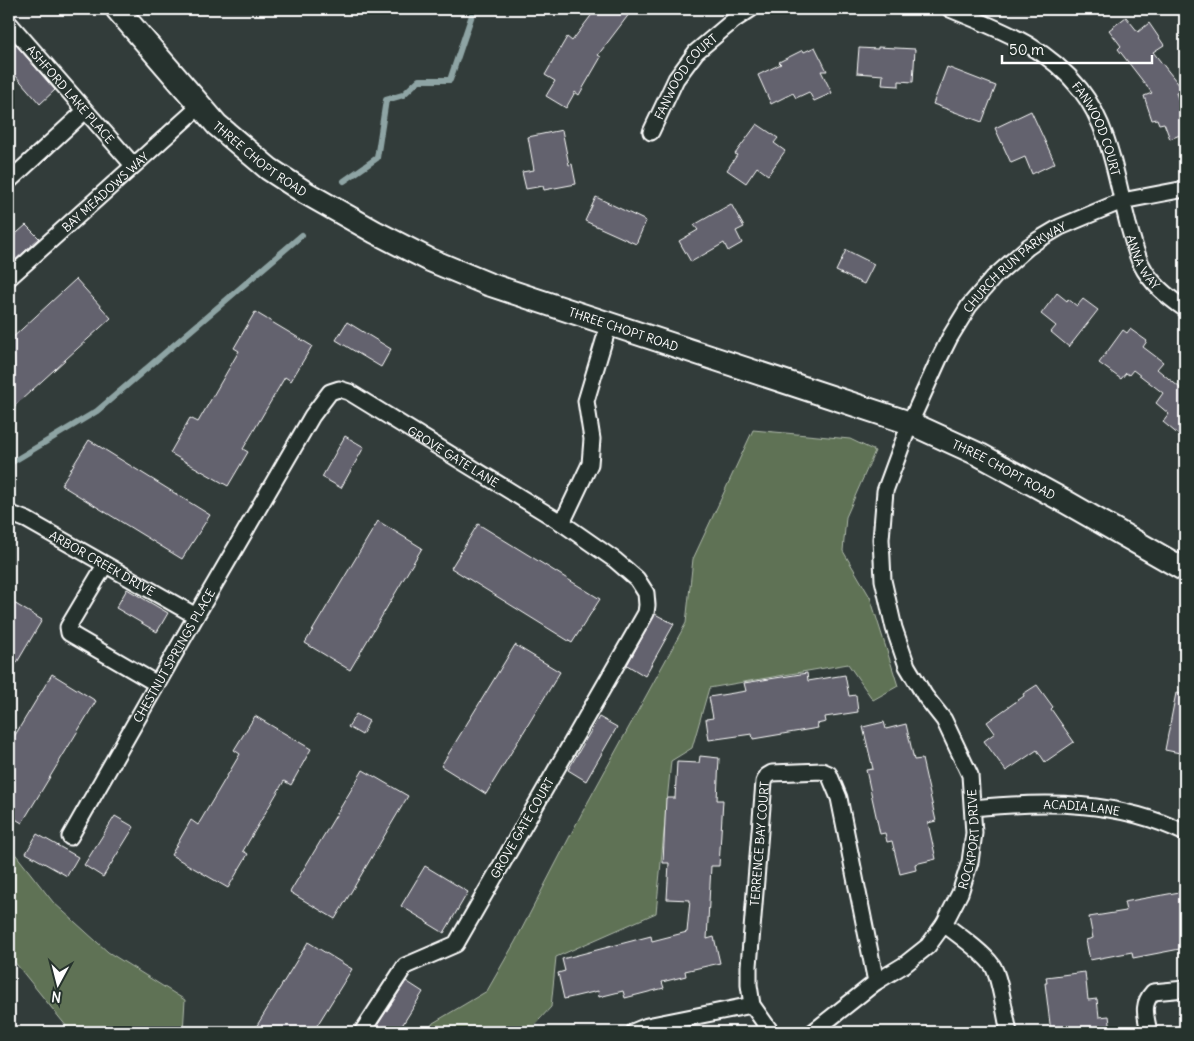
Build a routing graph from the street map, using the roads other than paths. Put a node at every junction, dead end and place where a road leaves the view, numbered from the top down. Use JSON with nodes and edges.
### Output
{"nodes":[{"id":1,"x":118,"y":9,"type":"edge"},
{"id":2,"x":751,"y":9,"type":"edge"},
{"id":3,"x":950,"y":9,"type":"edge"},
{"id":4,"x":9,"y":23,"type":"edge"},
{"id":5,"x":200,"y":106,"type":"junction"},
{"id":6,"x":85,"y":111,"type":"junction"},
{"id":7,"x":651,"y":132,"type":"dead end"},
{"id":8,"x":133,"y":165,"type":"junction"},
{"id":9,"x":9,"y":181,"type":"edge"},
{"id":10,"x":1185,"y":189,"type":"edge"},
{"id":11,"x":1122,"y":201,"type":"junction"},
{"id":12,"x":9,"y":278,"type":"edge"},
{"id":13,"x":1185,"y":309,"type":"edge"},
{"id":14,"x":608,"y":324,"type":"junction"},
{"id":15,"x":910,"y":423,"type":"junction"},
{"id":16,"x":279,"y":474,"type":"joint"},
{"id":17,"x":9,"y":513,"type":"edge"},
{"id":18,"x":562,"y":523,"type":"junction"},
{"id":19,"x":105,"y":565,"type":"junction"},
{"id":20,"x":1185,"y":570,"type":"edge"},
{"id":21,"x":646,"y":594,"type":"joint"},
{"id":22,"x":196,"y":616,"type":"junction"},
{"id":23,"x":157,"y":684,"type":"junction"},
{"id":24,"x":973,"y":808,"type":"junction"},
{"id":25,"x":1185,"y":832,"type":"edge"},
{"id":26,"x":70,"y":837,"type":"dead end"},
{"id":27,"x":944,"y":924,"type":"junction"},
{"id":28,"x":876,"y":982,"type":"junction"},
{"id":29,"x":1185,"y":989,"type":"edge"},
{"id":30,"x":752,"y":1005,"type":"junction"},
{"id":31,"x":362,"y":1032,"type":"edge"},
{"id":32,"x":634,"y":1032,"type":"edge"},
{"id":33,"x":771,"y":1032,"type":"edge"},
{"id":34,"x":813,"y":1032,"type":"edge"},
{"id":35,"x":1009,"y":1032,"type":"edge"},
{"id":36,"x":1149,"y":1032,"type":"edge"}],
"edges":[{"from":1,"to":5,"type":"main road","name":"THREE CHOPT ROAD"},
{"from":2,"to":7,"type":"street","name":"FANWOOD COURT"},
{"from":3,"to":11,"type":"street","name":"FANWOOD COURT"},
{"from":4,"to":6,"type":"street","name":"ASHFORD LAKE PLACE"},
{"from":5,"to":8,"type":"street","name":"BAY MEADOWS WAY"},
{"from":5,"to":14,"type":"main road","name":"THREE CHOPT ROAD"},
{"from":6,"to":8,"type":"street","name":"ASHFORD LAKE PLACE"},
{"from":6,"to":9,"type":"street"},
{"from":8,"to":12,"type":"street","name":"BAY MEADOWS WAY"},
{"from":10,"to":11,"type":"street","name":"CHURCH RUN PARKWAY"},
{"from":11,"to":13,"type":"street","name":"ANNA WAY"},
{"from":11,"to":15,"type":"street","name":"CHURCH RUN PARKWAY"},
{"from":14,"to":15,"type":"main road","name":"THREE CHOPT ROAD"},
{"from":14,"to":18,"type":"street"},
{"from":15,"to":20,"type":"main road","name":"THREE CHOPT ROAD"},
{"from":15,"to":24,"type":"street","name":"ROCKPORT DRIVE"},
{"from":16,"to":18,"type":"street","name":"GROVE GATE LANE"},
{"from":16,"to":22,"type":"street","name":"CHESTNUT SPRINGS PLACE"},
{"from":17,"to":19,"type":"street","name":"ARBOR CREEK DRIVE"},
{"from":18,"to":21,"type":"street","name":"GROVE GATE LANE"},
{"from":19,"to":22,"type":"street","name":"ARBOR CREEK DRIVE"},
{"from":19,"to":23,"type":"street"},
{"from":21,"to":31,"type":"street","name":"GROVE GATE COURT"},
{"from":22,"to":23,"type":"street","name":"CHESTNUT SPRINGS PLACE"},
{"from":23,"to":26,"type":"street","name":"CHESTNUT SPRINGS PLACE"},
{"from":24,"to":25,"type":"street","name":"ACADIA LANE"},
{"from":24,"to":27,"type":"street","name":"ROCKPORT DRIVE"},
{"from":27,"to":28,"type":"street","name":"ROCKPORT DRIVE"},
{"from":27,"to":35,"type":"street"},
{"from":28,"to":30,"type":"street","name":"TERRENCE BAY COURT"},
{"from":28,"to":34,"type":"street","name":"ROCKPORT DRIVE"},
{"from":29,"to":36,"type":"street"},
{"from":30,"to":32,"type":"street"},
{"from":30,"to":33,"type":"street","name":"TERRENCE BAY COURT"}]}
